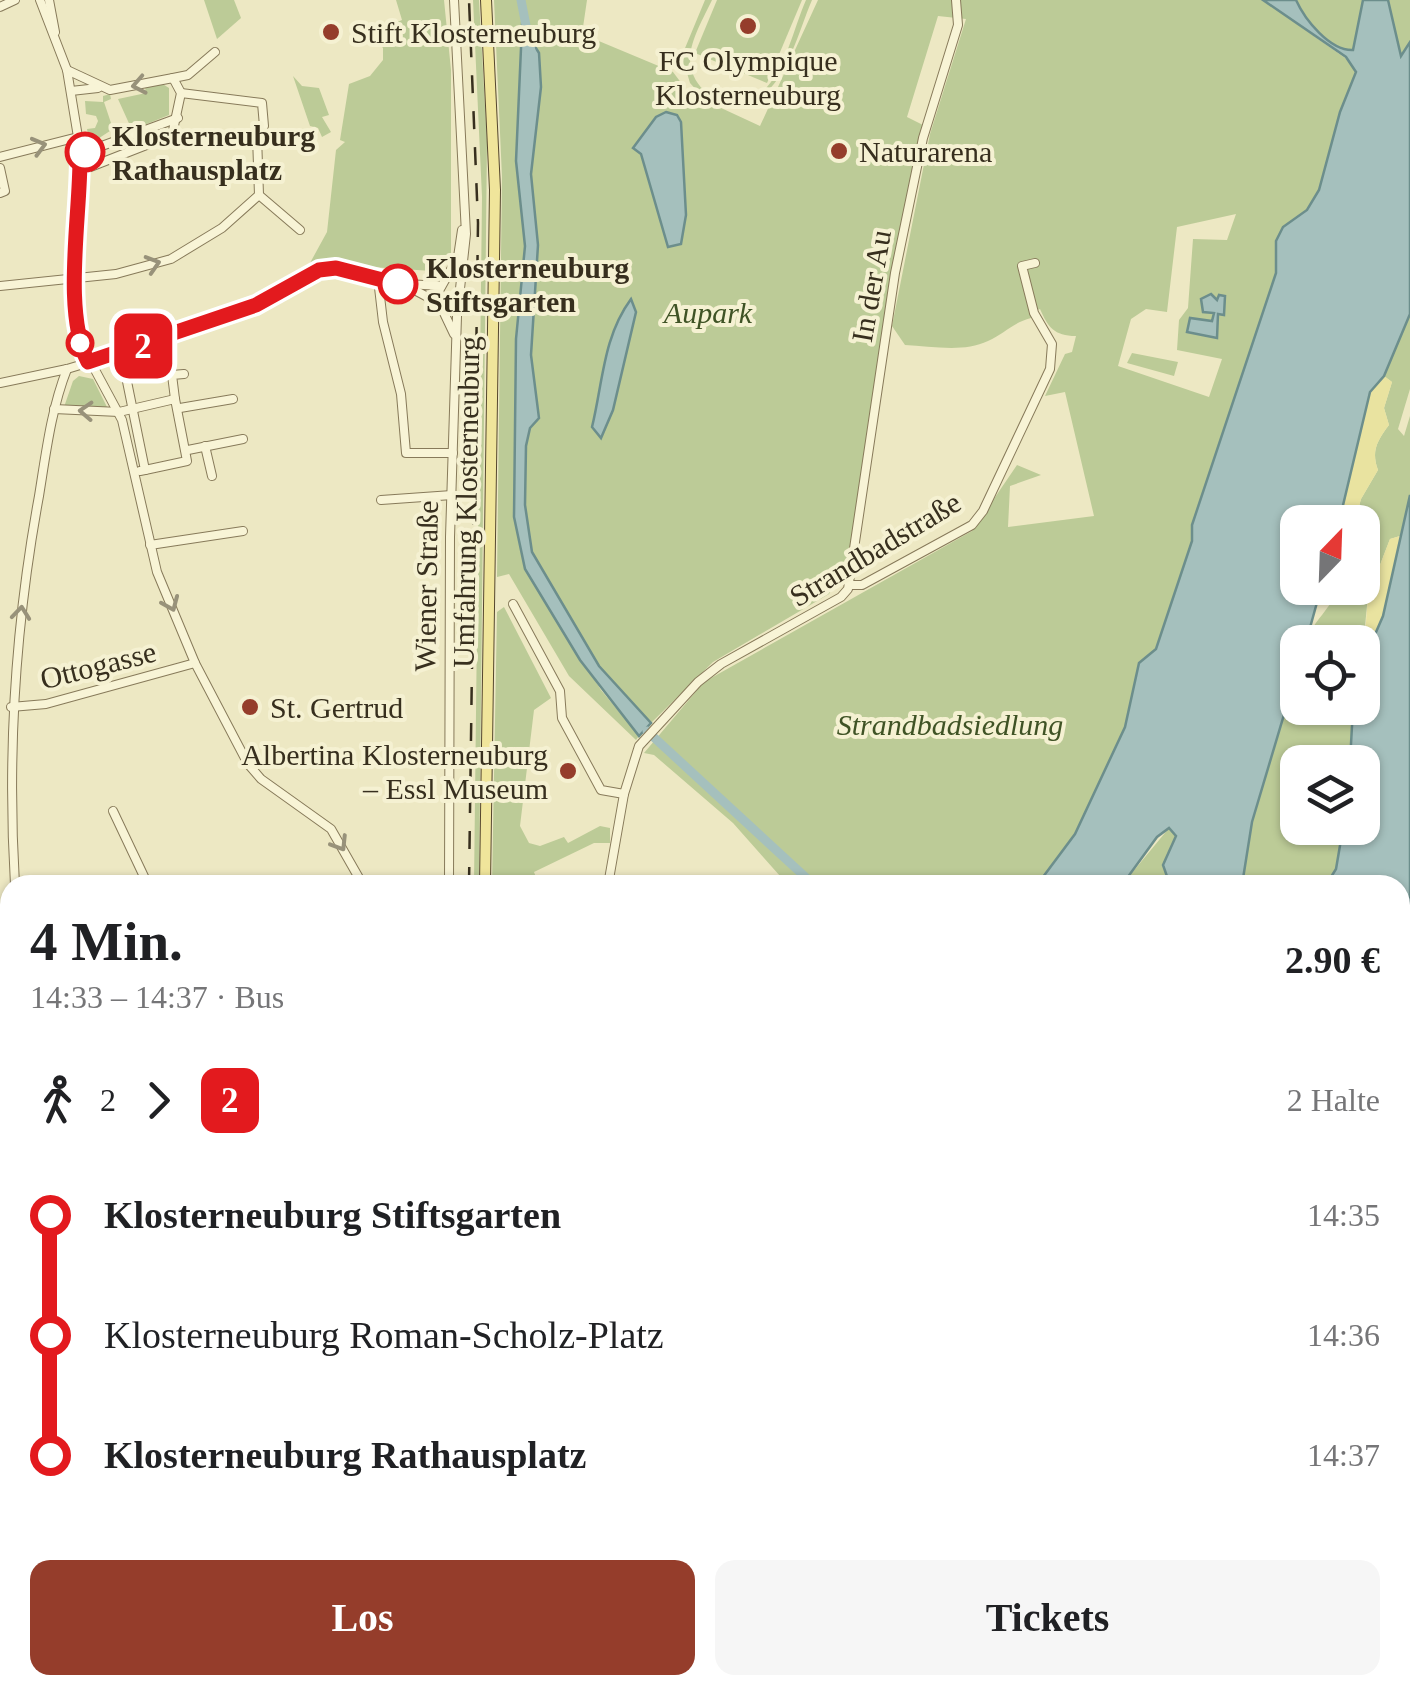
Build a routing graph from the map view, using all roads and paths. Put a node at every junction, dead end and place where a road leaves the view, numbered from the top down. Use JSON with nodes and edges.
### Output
{"nodes":[{"id":1,"x":15,"y":0,"type":"edge"},
{"id":2,"x":40,"y":0,"type":"edge"},
{"id":3,"x":49,"y":0,"type":"edge"},
{"id":4,"x":454,"y":0,"type":"edge"},
{"id":5,"x":486,"y":0,"type":"edge"},
{"id":6,"x":956,"y":0,"type":"edge"},
{"id":7,"x":0,"y":8,"type":"edge"},
{"id":8,"x":55,"y":46,"type":"junction"},
{"id":9,"x":215,"y":52,"type":"dead end"},
{"id":10,"x":67,"y":70,"type":"junction"},
{"id":11,"x":173,"y":78,"type":"junction"},
{"id":12,"x":98,"y":88,"type":"junction"},
{"id":13,"x":70,"y":92,"type":"junction"},
{"id":14,"x":181,"y":94,"type":"junction"},
{"id":15,"x":178,"y":118,"type":"junction"},
{"id":16,"x":78,"y":137,"type":"junction"},
{"id":17,"x":80,"y":154,"type":"junction"},
{"id":18,"x":0,"y":157,"type":"edge"},
{"id":19,"x":0,"y":168,"type":"edge"},
{"id":20,"x":80,"y":171,"type":"junction"},
{"id":21,"x":0,"y":192,"type":"edge"},
{"id":22,"x":258,"y":195,"type":"junction"},
{"id":23,"x":464,"y":220,"type":"junction"},
{"id":24,"x":300,"y":230,"type":"dead end"},
{"id":25,"x":1035,"y":263,"type":"dead end"},
{"id":26,"x":76,"y":276,"type":"junction"},
{"id":27,"x":378,"y":280,"type":"junction"},
{"id":28,"x":403,"y":285,"type":"junction"},
{"id":29,"x":442,"y":285,"type":"junction"},
{"id":30,"x":0,"y":286,"type":"edge"},
{"id":31,"x":460,"y":293,"type":"junction"},
{"id":32,"x":458,"y":304,"type":"junction"},
{"id":33,"x":439,"y":305,"type":"junction"},
{"id":34,"x":457,"y":348,"type":"junction"},
{"id":35,"x":121,"y":352,"type":"junction"},
{"id":36,"x":88,"y":362,"type":"junction"},
{"id":37,"x":67,"y":370,"type":"junction"},
{"id":38,"x":184,"y":374,"type":"dead end"},
{"id":39,"x":0,"y":383,"type":"edge"},
{"id":40,"x":175,"y":399,"type":"junction"},
{"id":41,"x":233,"y":399,"type":"dead end"},
{"id":42,"x":131,"y":406,"type":"junction"},
{"id":43,"x":180,"y":408,"type":"junction"},
{"id":44,"x":54,"y":409,"type":"junction"},
{"id":45,"x":119,"y":412,"type":"junction"},
{"id":46,"x":243,"y":439,"type":"dead end"},
{"id":47,"x":205,"y":446,"type":"junction"},
{"id":48,"x":188,"y":450,"type":"junction"},
{"id":49,"x":454,"y":453,"type":"junction"},
{"id":50,"x":145,"y":470,"type":"junction"},
{"id":51,"x":134,"y":473,"type":"junction"},
{"id":52,"x":212,"y":476,"type":"dead end"},
{"id":53,"x":452,"y":495,"type":"junction"},
{"id":54,"x":381,"y":500,"type":"dead end"},
{"id":55,"x":243,"y":531,"type":"dead end"},
{"id":56,"x":150,"y":545,"type":"junction"},
{"id":57,"x":850,"y":585,"type":"junction"},
{"id":58,"x":513,"y":604,"type":"dead end"},
{"id":59,"x":194,"y":663,"type":"junction"},
{"id":60,"x":0,"y":699,"type":"edge"},
{"id":61,"x":12,"y":703,"type":"junction"},
{"id":62,"x":624,"y":794,"type":"junction"},
{"id":63,"x":113,"y":811,"type":"dead end"},
{"id":64,"x":15,"y":875,"type":"edge"},
{"id":65,"x":143,"y":875,"type":"edge"},
{"id":66,"x":356,"y":875,"type":"edge"},
{"id":67,"x":449,"y":875,"type":"edge"},
{"id":68,"x":485,"y":875,"type":"edge"},
{"id":69,"x":610,"y":875,"type":"edge"}],
"edges":[{"from":1,"to":7,"type":"street"},
{"from":2,"to":8,"type":"street"},
{"from":3,"to":8,"type":"street"},
{"from":4,"to":23,"type":"street","name":"Wiener Straße"},
{"from":5,"to":68,"type":"main road","name":"Umfahrung Klosterneuburg"},
{"from":6,"to":57,"type":"street","name":"In der Au"},
{"from":8,"to":10,"type":"street"},
{"from":9,"to":11,"type":"street"},
{"from":10,"to":12,"type":"street"},
{"from":10,"to":13,"type":"street"},
{"from":11,"to":12,"type":"street","one_way":true},
{"from":11,"to":14,"type":"street"},
{"from":12,"to":13,"type":"street"},
{"from":13,"to":16,"type":"street"},
{"from":14,"to":15,"type":"street"},
{"from":14,"to":22,"type":"street"},
{"from":15,"to":17,"type":"street"},
{"from":15,"to":20,"type":"street"},
{"from":16,"to":17,"type":"street"},
{"from":18,"to":16,"type":"street","one_way":true},
{"from":17,"to":20,"type":"street"},
{"from":19,"to":21,"type":"street"},
{"from":20,"to":26,"type":"street"},
{"from":22,"to":24,"type":"street"},
{"from":26,"to":22,"type":"street","one_way":true},
{"from":23,"to":29,"type":"street","name":"Wiener Straße"},
{"from":23,"to":31,"type":"street","name":"Wiener Straße"},
{"from":25,"to":57,"type":"street","name":"Strandbadstraße"},
{"from":26,"to":30,"type":"street"},
{"from":26,"to":36,"type":"street"},
{"from":27,"to":28,"type":"street"},
{"from":27,"to":35,"type":"street"},
{"from":27,"to":49,"type":"street"},
{"from":28,"to":29,"type":"street"},
{"from":28,"to":33,"type":"street"},
{"from":29,"to":31,"type":"street"},
{"from":29,"to":33,"type":"street","name":"Wiener Straße"},
{"from":31,"to":32,"type":"street","name":"Wiener Straße"},
{"from":32,"to":33,"type":"street"},
{"from":32,"to":34,"type":"street","name":"Wiener Straße"},
{"from":33,"to":34,"type":"street","name":"Wiener Straße"},
{"from":34,"to":49,"type":"street","name":"Wiener Straße"},
{"from":35,"to":36,"type":"street"},
{"from":35,"to":42,"type":"street"},
{"from":36,"to":37,"type":"street"},
{"from":36,"to":45,"type":"street"},
{"from":37,"to":39,"type":"street"},
{"from":37,"to":44,"type":"street"},
{"from":38,"to":40,"type":"street"},
{"from":40,"to":42,"type":"street"},
{"from":40,"to":43,"type":"street"},
{"from":41,"to":43,"type":"street"},
{"from":42,"to":45,"type":"street"},
{"from":42,"to":50,"type":"street"},
{"from":43,"to":48,"type":"street"},
{"from":45,"to":44,"type":"street","one_way":true},
{"from":61,"to":44,"type":"street","one_way":true},
{"from":45,"to":51,"type":"street"},
{"from":46,"to":47,"type":"street"},
{"from":47,"to":48,"type":"street"},
{"from":47,"to":52,"type":"street"},
{"from":48,"to":50,"type":"street"},
{"from":49,"to":53,"type":"street","name":"Wiener Straße"},
{"from":50,"to":51,"type":"street"},
{"from":51,"to":56,"type":"street"},
{"from":53,"to":54,"type":"street"},
{"from":53,"to":67,"type":"street","name":"Wiener Straße"},
{"from":55,"to":56,"type":"street"},
{"from":56,"to":59,"type":"street","one_way":true},
{"from":57,"to":62,"type":"street","name":"Strandbadstraße"},
{"from":58,"to":62,"type":"street"},
{"from":59,"to":61,"type":"street","name":"Ottogasse"},
{"from":59,"to":66,"type":"street","one_way":true},
{"from":60,"to":61,"type":"street","name":"Ottogasse"},
{"from":61,"to":64,"type":"street"},
{"from":62,"to":69,"type":"street","name":"Strandbadstraße"},
{"from":63,"to":65,"type":"street"}]}
